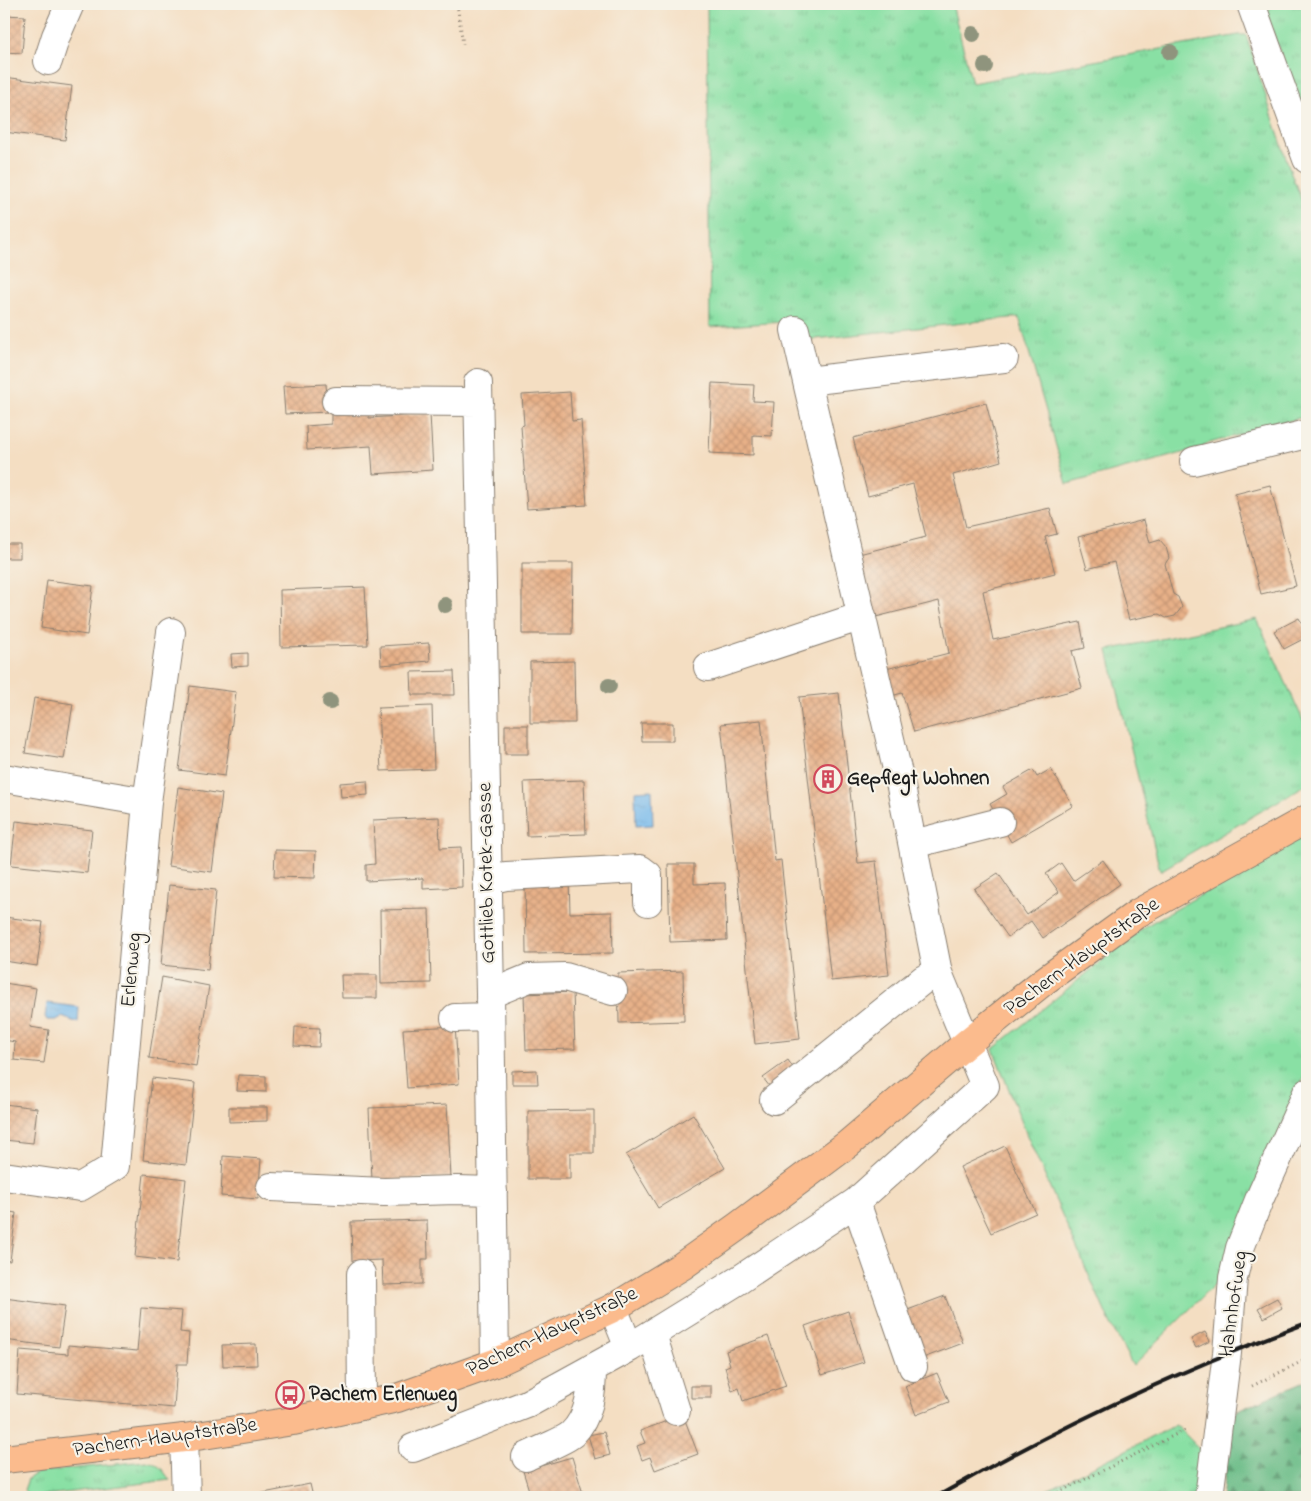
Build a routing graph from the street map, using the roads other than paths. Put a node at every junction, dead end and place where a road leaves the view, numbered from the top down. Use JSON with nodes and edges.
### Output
{"nodes":[{"id":1,"x":70,"y":4,"type":"edge"},
{"id":2,"x":1251,"y":4,"type":"edge"},
{"id":3,"x":48,"y":61,"type":"dead end"},
{"id":4,"x":1307,"y":159,"type":"edge"},
{"id":5,"x":795,"y":330,"type":"dead end"},
{"id":6,"x":1004,"y":358,"type":"dead end"},
{"id":7,"x":807,"y":381,"type":"junction"},
{"id":8,"x":336,"y":401,"type":"dead end"},
{"id":9,"x":1307,"y":434,"type":"edge"},
{"id":10,"x":1194,"y":461,"type":"dead end"},
{"id":11,"x":862,"y":616,"type":"junction"},
{"id":12,"x":171,"y":632,"type":"dead end"},
{"id":13,"x":708,"y":667,"type":"dead end"},
{"id":14,"x":4,"y":778,"type":"edge"},
{"id":15,"x":147,"y":802,"type":"junction"},
{"id":16,"x":1307,"y":819,"type":"edge"},
{"id":17,"x":1000,"y":822,"type":"dead end"},
{"id":18,"x":913,"y":844,"type":"junction"},
{"id":19,"x":487,"y":880,"type":"junction"},
{"id":20,"x":648,"y":902,"type":"dead end"},
{"id":21,"x":938,"y":973,"type":"junction"},
{"id":22,"x":613,"y":991,"type":"dead end"},
{"id":23,"x":490,"y":1006,"type":"junction"},
{"id":24,"x":455,"y":1018,"type":"dead end"},
{"id":25,"x":967,"y":1043,"type":"junction"},
{"id":26,"x":1307,"y":1093,"type":"edge"},
{"id":27,"x":774,"y":1100,"type":"dead end"},
{"id":28,"x":4,"y":1176,"type":"edge"},
{"id":29,"x":271,"y":1187,"type":"dead end"},
{"id":30,"x":493,"y":1191,"type":"junction"},
{"id":31,"x":856,"y":1202,"type":"junction"},
{"id":32,"x":361,"y":1274,"type":"dead end"},
{"id":33,"x":613,"y":1308,"type":"junction"},
{"id":34,"x":652,"y":1334,"type":"junction"},
{"id":35,"x":629,"y":1348,"type":"junction"},
{"id":36,"x":495,"y":1363,"type":"junction"},
{"id":37,"x":913,"y":1367,"type":"dead end"},
{"id":38,"x":592,"y":1368,"type":"junction"},
{"id":39,"x":362,"y":1405,"type":"junction"},
{"id":40,"x":676,"y":1411,"type":"dead end"},
{"id":41,"x":184,"y":1438,"type":"junction"},
{"id":42,"x":413,"y":1448,"type":"dead end"},
{"id":43,"x":526,"y":1457,"type":"dead end"},
{"id":44,"x":4,"y":1459,"type":"edge"},
{"id":45,"x":186,"y":1497,"type":"edge"},
{"id":46,"x":1209,"y":1497,"type":"edge"}],
"edges":[{"from":1,"to":3,"type":"street"},
{"from":2,"to":4,"type":"street"},
{"from":5,"to":7,"type":"street"},
{"from":6,"to":7,"type":"street"},
{"from":7,"to":11,"type":"street"},
{"from":8,"to":19,"type":"street","name":"Gottlieb Kotek-Gasse"},
{"from":9,"to":10,"type":"street"},
{"from":11,"to":13,"type":"street"},
{"from":11,"to":18,"type":"street"},
{"from":12,"to":15,"type":"street"},
{"from":14,"to":15,"type":"street"},
{"from":15,"to":28,"type":"street","name":"Erlenweg"},
{"from":16,"to":25,"type":"main road","name":"Pachern-Hauptstraße"},
{"from":17,"to":18,"type":"street"},
{"from":18,"to":21,"type":"street"},
{"from":19,"to":20,"type":"street"},
{"from":19,"to":23,"type":"street","name":"Gottlieb Kotek-Gasse"},
{"from":21,"to":25,"type":"street"},
{"from":21,"to":27,"type":"street"},
{"from":22,"to":23,"type":"street"},
{"from":23,"to":24,"type":"street"},
{"from":23,"to":30,"type":"street","name":"Gottlieb Kotek-Gasse"},
{"from":25,"to":31,"type":"street","name":"Pachern-Hauptstraße"},
{"from":25,"to":33,"type":"main road","name":"Pachern-Hauptstraße"},
{"from":26,"to":46,"type":"street","name":"Hahnhofweg"},
{"from":29,"to":30,"type":"street"},
{"from":30,"to":36,"type":"street","name":"Gottlieb Kotek-Gasse"},
{"from":31,"to":34,"type":"street","name":"Pachern-Hauptstraße"},
{"from":31,"to":37,"type":"street"},
{"from":32,"to":39,"type":"street"},
{"from":33,"to":35,"type":"street"},
{"from":33,"to":36,"type":"main road","name":"Pachern-Hauptstraße"},
{"from":34,"to":35,"type":"street","name":"Pachern-Hauptstraße"},
{"from":34,"to":40,"type":"street"},
{"from":35,"to":38,"type":"street","name":"Pachern-Hauptstraße"},
{"from":36,"to":39,"type":"main road","name":"Pachern-Hauptstraße"},
{"from":38,"to":42,"type":"street","name":"Pachern-Hauptstraße"},
{"from":38,"to":43,"type":"street"},
{"from":39,"to":41,"type":"main road","name":"Pachern-Hauptstraße"},
{"from":41,"to":44,"type":"main road","name":"Pachern-Hauptstraße"},
{"from":41,"to":45,"type":"street"}]}
